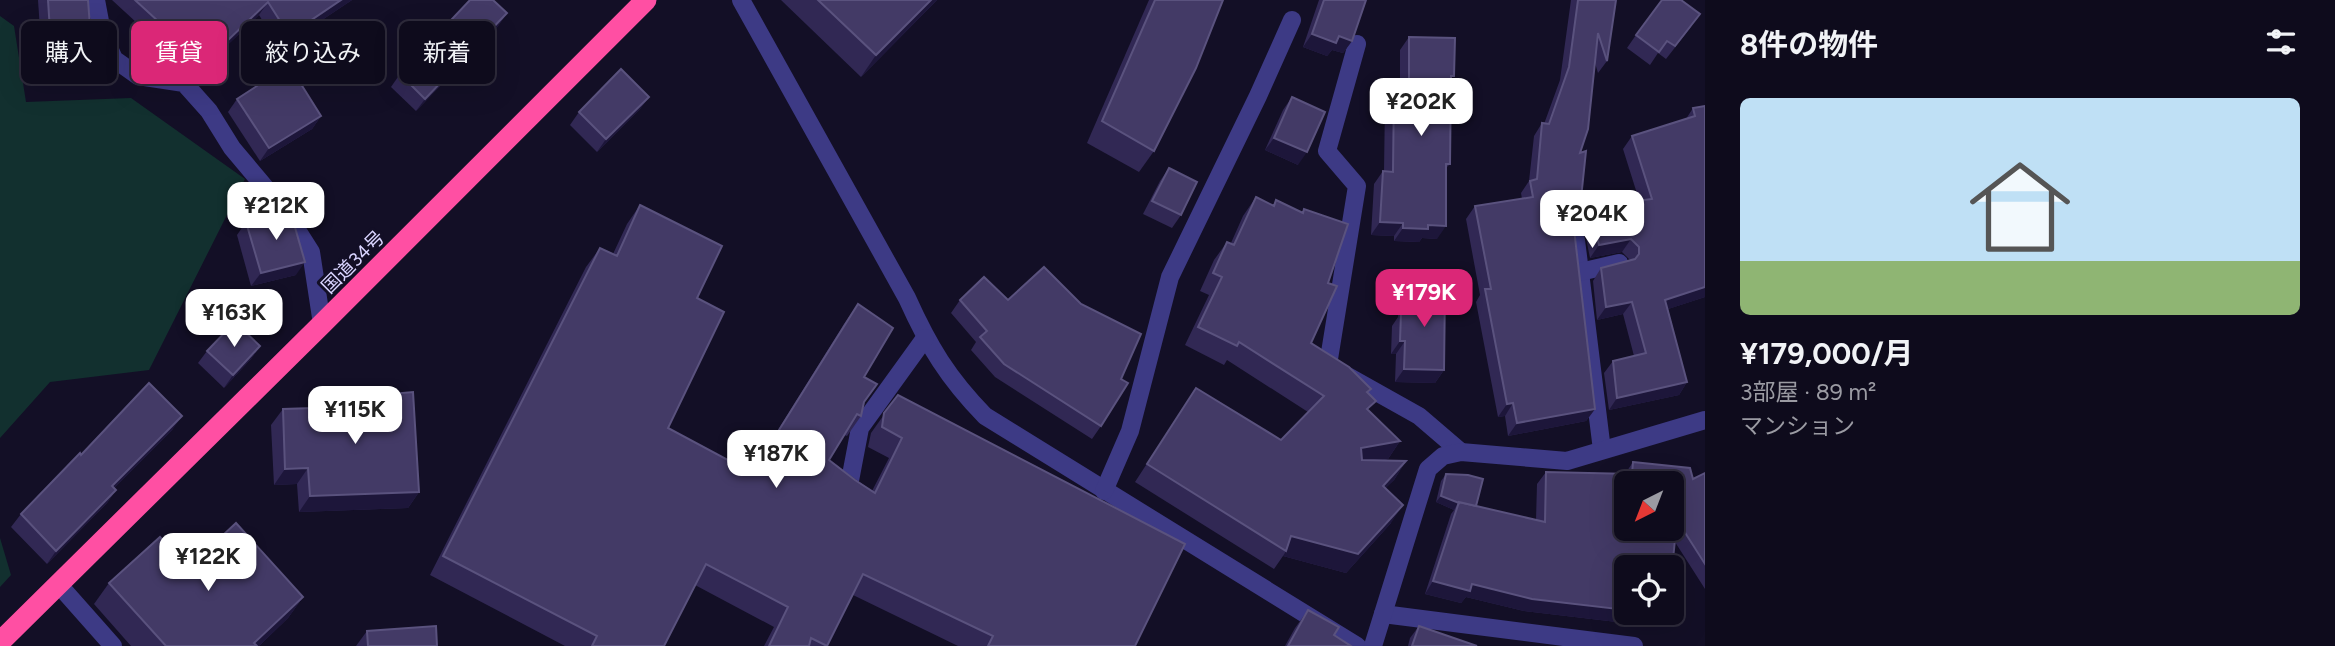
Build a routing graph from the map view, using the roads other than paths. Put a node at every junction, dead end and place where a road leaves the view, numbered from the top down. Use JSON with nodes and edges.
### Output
{"nodes":[{"id":1,"x":96,"y":0,"type":"edge"},
{"id":2,"x":646,"y":0,"type":"edge"},
{"id":3,"x":741,"y":0,"type":"edge"},
{"id":4,"x":1292,"y":20,"type":"dead end"},
{"id":5,"x":1357,"y":44,"type":"edge"},
{"id":6,"x":1576,"y":240,"type":"edge"},
{"id":7,"x":1619,"y":263,"type":"edge"},
{"id":8,"x":1580,"y":272,"type":"junction"},
{"id":9,"x":322,"y":324,"type":"junction"},
{"id":10,"x":925,"y":338,"type":"junction"},
{"id":11,"x":1705,"y":420,"type":"edge"},
{"id":12,"x":1602,"y":450,"type":"junction"},
{"id":13,"x":1461,"y":452,"type":"junction"},
{"id":14,"x":848,"y":491,"type":"edge"},
{"id":15,"x":1104,"y":491,"type":"junction"},
{"id":16,"x":60,"y":585,"type":"junction"},
{"id":17,"x":1383,"y":614,"type":"junction"},
{"id":18,"x":0,"y":642,"type":"edge"},
{"id":19,"x":113,"y":646,"type":"edge"},
{"id":20,"x":1357,"y":646,"type":"edge"},
{"id":21,"x":1373,"y":646,"type":"edge"},
{"id":22,"x":1634,"y":646,"type":"edge"}],
"edges":[{"from":1,"to":9,"type":"street"},
{"from":2,"to":9,"type":"highway","name":"国道34号"},
{"from":3,"to":10,"type":"street"},
{"from":4,"to":15,"type":"street"},
{"from":5,"to":13,"type":"street"},
{"from":6,"to":8,"type":"street"},
{"from":7,"to":8,"type":"street"},
{"from":8,"to":12,"type":"street"},
{"from":9,"to":16,"type":"highway","name":"国道34号"},
{"from":10,"to":14,"type":"street"},
{"from":10,"to":15,"type":"street"},
{"from":11,"to":12,"type":"street"},
{"from":12,"to":13,"type":"street"},
{"from":13,"to":17,"type":"street"},
{"from":15,"to":20,"type":"street"},
{"from":16,"to":18,"type":"highway","name":"国道34号"},
{"from":16,"to":19,"type":"street"},
{"from":17,"to":21,"type":"street"},
{"from":17,"to":22,"type":"street"}]}
